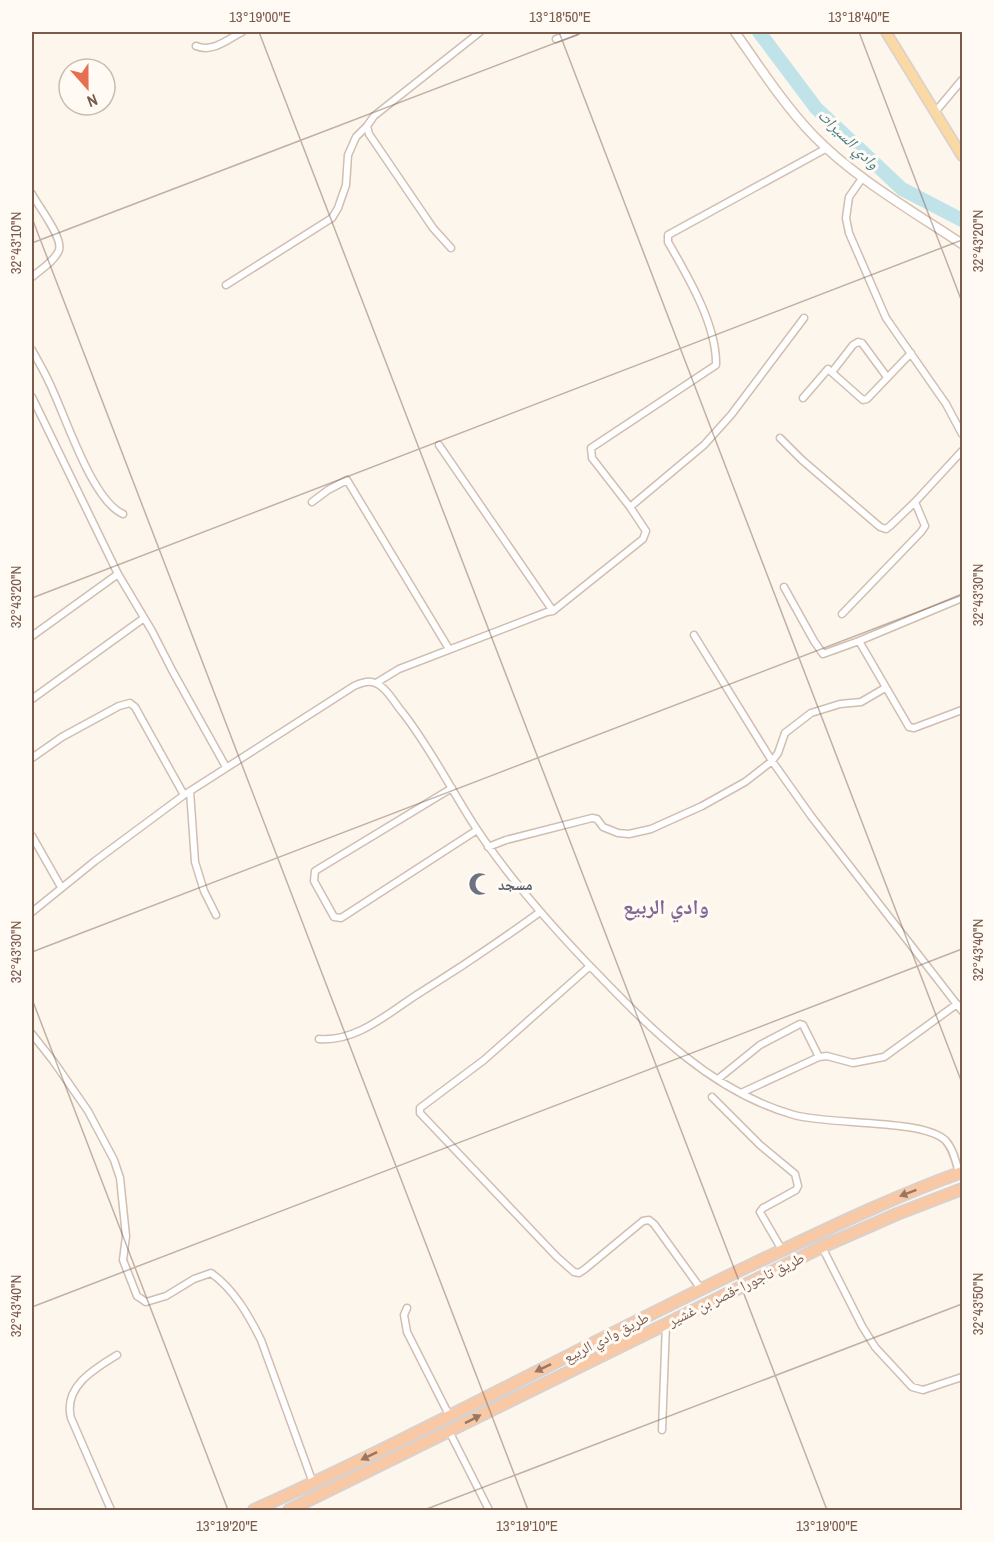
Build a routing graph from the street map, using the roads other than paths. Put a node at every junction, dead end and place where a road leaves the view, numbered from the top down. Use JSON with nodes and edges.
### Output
{"nodes":[{"id":1,"x":242,"y":32,"type":"edge"},
{"id":2,"x":480,"y":32,"type":"edge"},
{"id":3,"x":575,"y":32,"type":"edge"},
{"id":4,"x":735,"y":32,"type":"edge"},
{"id":5,"x":886,"y":32,"type":"edge"},
{"id":6,"x":556,"y":39,"type":"dead end"},
{"id":7,"x":196,"y":46,"type":"dead end"},
{"id":8,"x":963,"y":80,"type":"edge"},
{"id":9,"x":936,"y":111,"type":"junction"},
{"id":10,"x":367,"y":126,"type":"junction"},
{"id":11,"x":826,"y":148,"type":"junction"},
{"id":12,"x":963,"y":156,"type":"edge"},
{"id":13,"x":863,"y":177,"type":"junction"},
{"id":14,"x":32,"y":194,"type":"edge"},
{"id":15,"x":963,"y":244,"type":"edge"},
{"id":16,"x":451,"y":248,"type":"dead end"},
{"id":17,"x":32,"y":277,"type":"edge"},
{"id":18,"x":226,"y":285,"type":"dead end"},
{"id":19,"x":804,"y":318,"type":"dead end"},
{"id":20,"x":32,"y":350,"type":"edge"},
{"id":21,"x":911,"y":353,"type":"junction"},
{"id":22,"x":832,"y":372,"type":"junction"},
{"id":23,"x":887,"y":377,"type":"junction"},
{"id":24,"x":32,"y":397,"type":"edge"},
{"id":25,"x":803,"y":398,"type":"dead end"},
{"id":26,"x":963,"y":434,"type":"edge"},
{"id":27,"x":780,"y":438,"type":"dead end"},
{"id":28,"x":439,"y":445,"type":"dead end"},
{"id":29,"x":963,"y":451,"type":"edge"},
{"id":30,"x":312,"y":502,"type":"dead end"},
{"id":31,"x":915,"y":502,"type":"junction"},
{"id":32,"x":630,"y":507,"type":"junction"},
{"id":33,"x":123,"y":514,"type":"dead end"},
{"id":34,"x":118,"y":574,"type":"junction"},
{"id":35,"x":784,"y":587,"type":"dead end"},
{"id":36,"x":963,"y":598,"type":"edge"},
{"id":37,"x":552,"y":611,"type":"junction"},
{"id":38,"x":842,"y":614,"type":"dead end"},
{"id":39,"x":144,"y":618,"type":"junction"},
{"id":40,"x":694,"y":635,"type":"dead end"},
{"id":41,"x":32,"y":636,"type":"edge"},
{"id":42,"x":859,"y":641,"type":"junction"},
{"id":43,"x":449,"y":649,"type":"junction"},
{"id":44,"x":376,"y":683,"type":"junction"},
{"id":45,"x":885,"y":688,"type":"junction"},
{"id":46,"x":32,"y":699,"type":"edge"},
{"id":47,"x":963,"y":710,"type":"edge"},
{"id":48,"x":32,"y":758,"type":"edge"},
{"id":49,"x":772,"y":761,"type":"junction"},
{"id":50,"x":226,"y":767,"type":"junction"},
{"id":51,"x":452,"y":788,"type":"junction"},
{"id":52,"x":187,"y":793,"type":"junction"},
{"id":53,"x":477,"y":830,"type":"junction"},
{"id":54,"x":32,"y":836,"type":"edge"},
{"id":55,"x":488,"y":847,"type":"junction"},
{"id":56,"x":62,"y":887,"type":"junction"},
{"id":57,"x":32,"y":912,"type":"edge"},
{"id":58,"x":540,"y":912,"type":"junction"},
{"id":59,"x":216,"y":915,"type":"dead end"},
{"id":60,"x":590,"y":966,"type":"junction"},
{"id":61,"x":957,"y":1004,"type":"junction"},
{"id":62,"x":963,"y":1011,"type":"edge"},
{"id":63,"x":32,"y":1034,"type":"edge"},
{"id":64,"x":319,"y":1040,"type":"dead end"},
{"id":65,"x":819,"y":1057,"type":"junction"},
{"id":66,"x":718,"y":1079,"type":"junction"},
{"id":67,"x":741,"y":1093,"type":"junction"},
{"id":68,"x":712,"y":1097,"type":"dead end"},
{"id":69,"x":961,"y":1172,"type":"edge"},
{"id":70,"x":963,"y":1189,"type":"edge"},
{"id":71,"x":822,"y":1247,"type":"junction"},
{"id":72,"x":782,"y":1250,"type":"junction"},
{"id":73,"x":701,"y":1289,"type":"junction"},
{"id":74,"x":407,"y":1308,"type":"dead end"},
{"id":75,"x":666,"y":1323,"type":"junction"},
{"id":76,"x":117,"y":1354,"type":"dead end"},
{"id":77,"x":963,"y":1377,"type":"edge"},
{"id":78,"x":450,"y":1417,"type":"junction"},
{"id":79,"x":662,"y":1430,"type":"dead end"},
{"id":80,"x":449,"y":1431,"type":"junction"},
{"id":81,"x":313,"y":1484,"type":"junction"},
{"id":82,"x":111,"y":1510,"type":"edge"},
{"id":83,"x":254,"y":1510,"type":"edge"},
{"id":84,"x":289,"y":1510,"type":"edge"},
{"id":85,"x":489,"y":1510,"type":"edge"}],
"edges":[{"from":1,"to":7,"type":"street"},
{"from":2,"to":10,"type":"street"},
{"from":3,"to":6,"type":"street"},
{"from":4,"to":11,"type":"main road"},
{"from":5,"to":9,"type":"main road"},
{"from":8,"to":9,"type":"street"},
{"from":9,"to":12,"type":"main road"},
{"from":10,"to":16,"type":"street"},
{"from":10,"to":18,"type":"street"},
{"from":11,"to":13,"type":"main road"},
{"from":11,"to":32,"type":"street"},
{"from":13,"to":15,"type":"main road"},
{"from":13,"to":21,"type":"street"},
{"from":14,"to":17,"type":"street"},
{"from":19,"to":32,"type":"street"},
{"from":20,"to":33,"type":"street"},
{"from":21,"to":23,"type":"street"},
{"from":21,"to":26,"type":"street"},
{"from":22,"to":23,"type":"street"},
{"from":22,"to":23,"type":"street"},
{"from":22,"to":25,"type":"street"},
{"from":24,"to":34,"type":"street"},
{"from":27,"to":31,"type":"street"},
{"from":28,"to":37,"type":"street"},
{"from":29,"to":31,"type":"street"},
{"from":30,"to":43,"type":"street"},
{"from":31,"to":38,"type":"street"},
{"from":32,"to":37,"type":"street"},
{"from":34,"to":39,"type":"street"},
{"from":34,"to":41,"type":"street"},
{"from":35,"to":42,"type":"street"},
{"from":36,"to":42,"type":"street"},
{"from":37,"to":43,"type":"street"},
{"from":39,"to":46,"type":"street"},
{"from":39,"to":50,"type":"street"},
{"from":40,"to":49,"type":"street"},
{"from":42,"to":45,"type":"street"},
{"from":43,"to":44,"type":"street"},
{"from":44,"to":50,"type":"street"},
{"from":44,"to":51,"type":"street"},
{"from":45,"to":47,"type":"street"},
{"from":45,"to":49,"type":"street"},
{"from":48,"to":52,"type":"street"},
{"from":49,"to":55,"type":"street"},
{"from":49,"to":61,"type":"street"},
{"from":50,"to":52,"type":"street"},
{"from":51,"to":53,"type":"street"},
{"from":51,"to":53,"type":"street"},
{"from":52,"to":56,"type":"street"},
{"from":52,"to":59,"type":"street"},
{"from":53,"to":55,"type":"street"},
{"from":54,"to":56,"type":"street"},
{"from":55,"to":58,"type":"street"},
{"from":56,"to":57,"type":"street"},
{"from":58,"to":60,"type":"street"},
{"from":58,"to":64,"type":"street"},
{"from":60,"to":66,"type":"street"},
{"from":60,"to":73,"type":"street"},
{"from":61,"to":62,"type":"street"},
{"from":61,"to":65,"type":"street"},
{"from":63,"to":81,"type":"street"},
{"from":65,"to":66,"type":"street"},
{"from":65,"to":67,"type":"street"},
{"from":66,"to":67,"type":"street"},
{"from":67,"to":69,"type":"street"},
{"from":68,"to":72,"type":"street"},
{"from":69,"to":72,"type":"highway","name":"طريق وادي الربيع","one_way":true},
{"from":70,"to":71,"type":"highway","name":"طريق تاجورا -قصر بن غشير"},
{"from":71,"to":75,"type":"highway","name":"طريق تاجورا -قصر بن غشير"},
{"from":71,"to":77,"type":"street"},
{"from":72,"to":73,"type":"highway","name":"طريق وادي الربيع"},
{"from":73,"to":78,"type":"highway","name":"طريق وادي الربيع","one_way":true},
{"from":74,"to":78,"type":"street"},
{"from":75,"to":79,"type":"street"},
{"from":80,"to":75,"type":"highway","name":"طريق تاجورا -قصر بن غشير","one_way":true},
{"from":76,"to":82,"type":"street"},
{"from":78,"to":81,"type":"highway","name":"طريق وادي الربيع","one_way":true},
{"from":80,"to":84,"type":"highway","name":"طريق تاجورا -قصر بن غشير"},
{"from":80,"to":85,"type":"street"},
{"from":81,"to":83,"type":"highway","name":"طريق وادي الربيع"}]}
